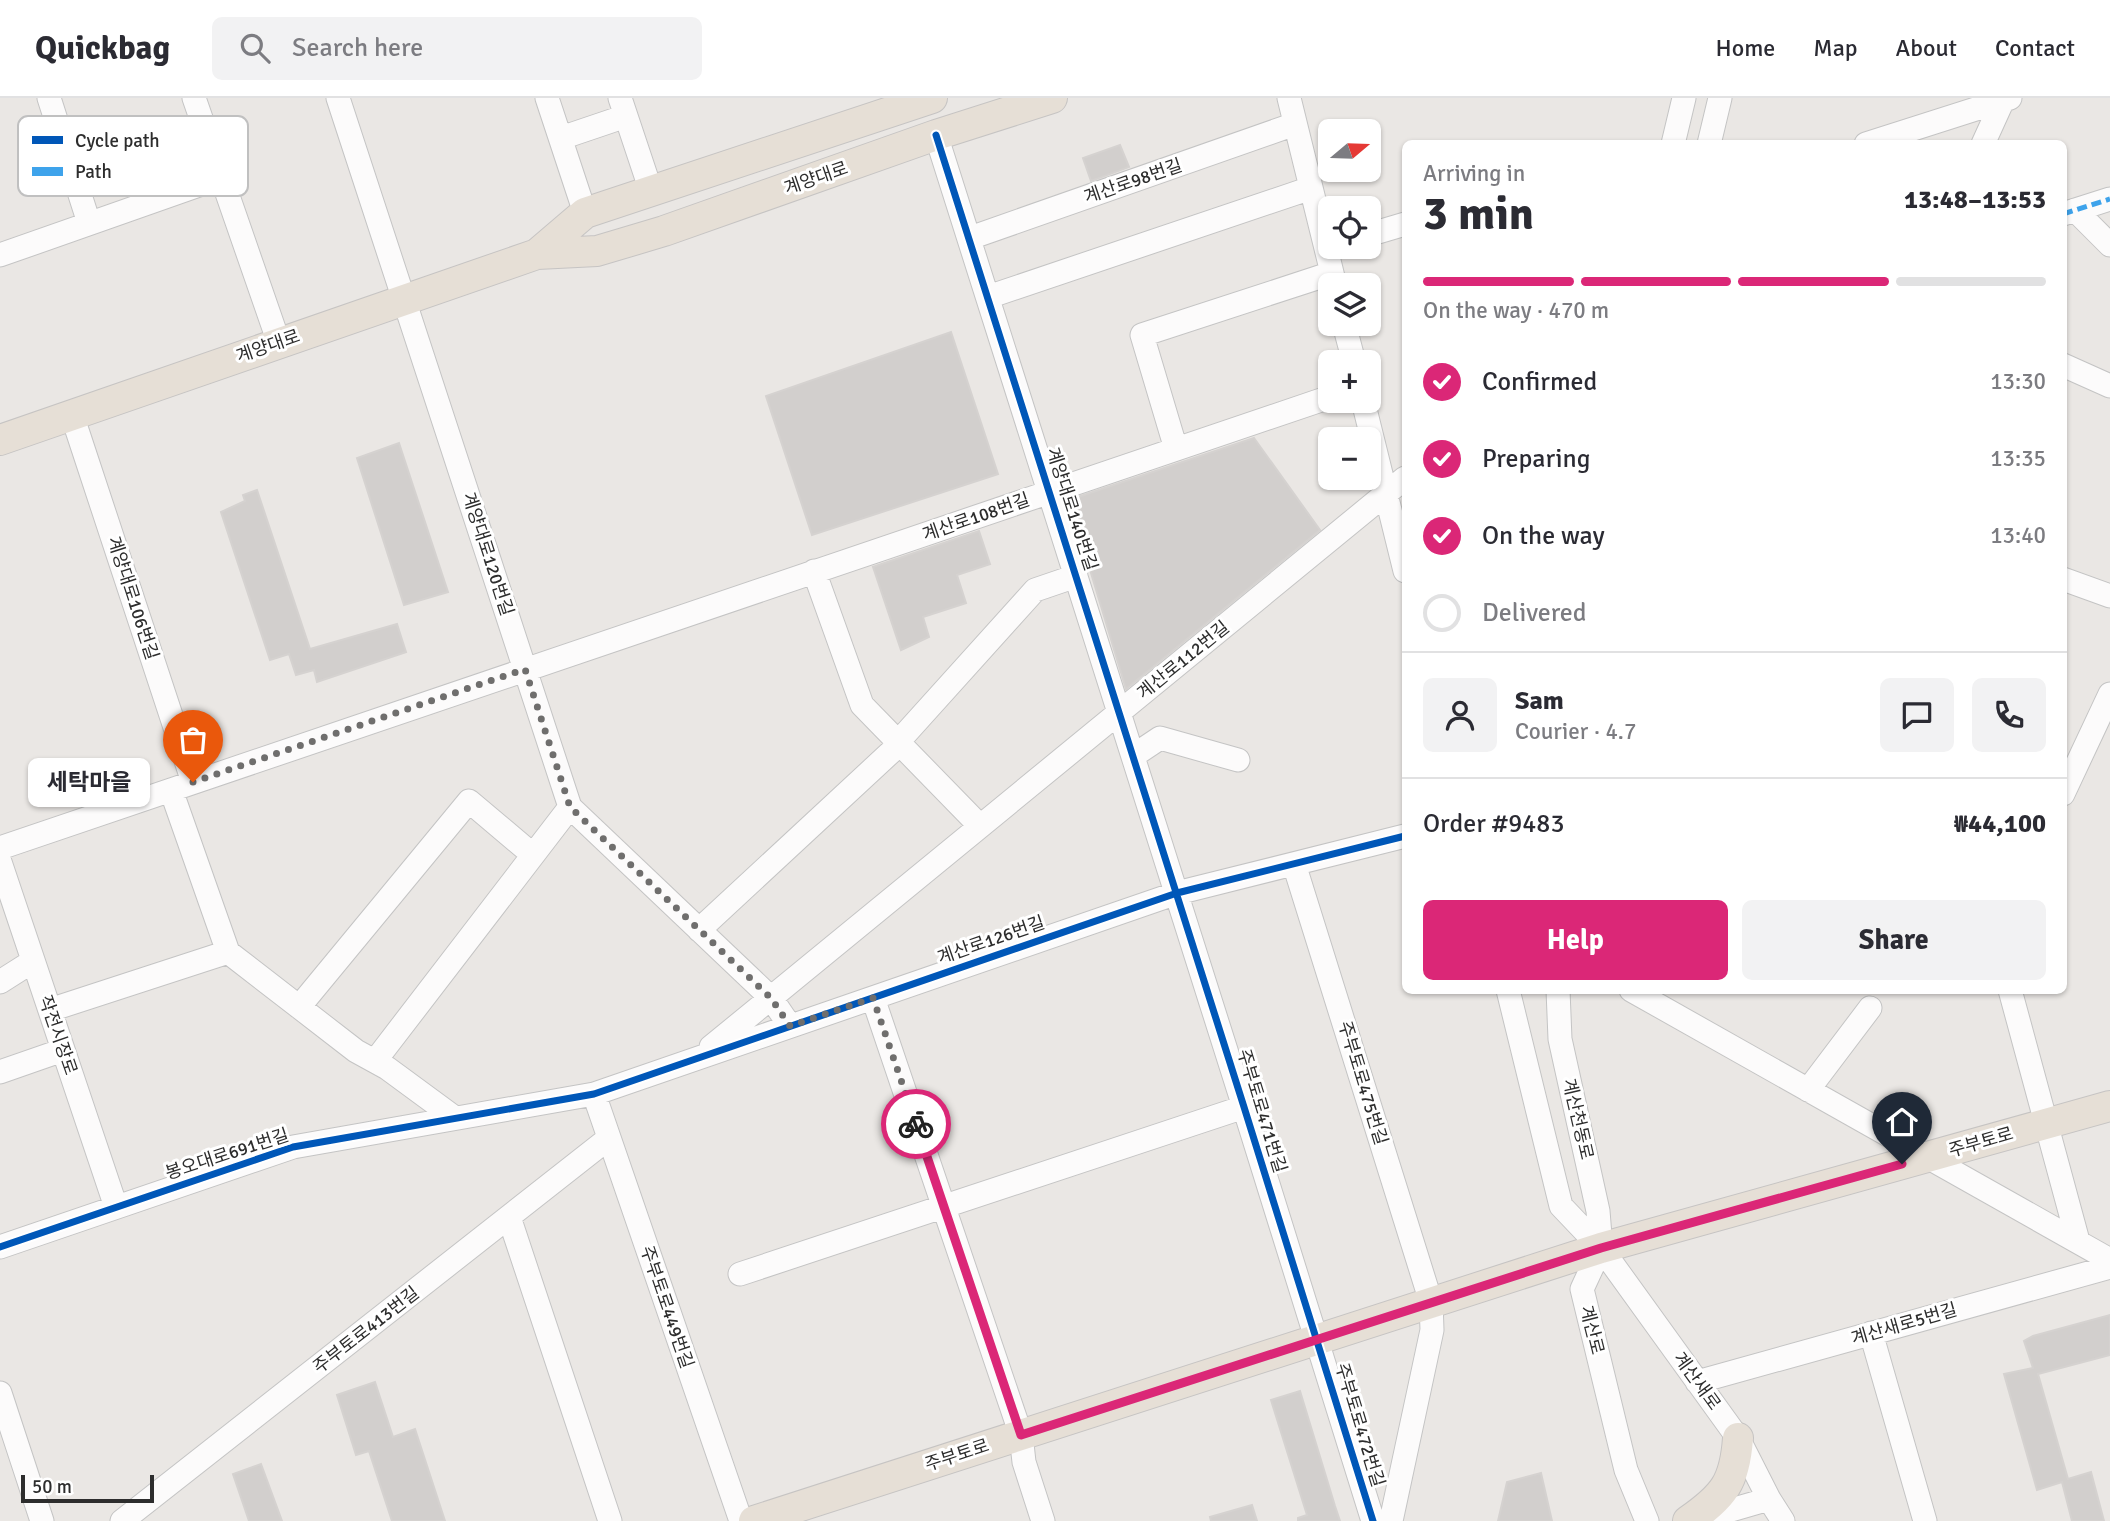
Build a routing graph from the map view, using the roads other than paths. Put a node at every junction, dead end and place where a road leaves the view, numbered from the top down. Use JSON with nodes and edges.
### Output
{"nodes":[{"id":1,"x":49,"y":98,"type":"edge"},
{"id":2,"x":194,"y":98,"type":"edge"},
{"id":3,"x":338,"y":98,"type":"edge"},
{"id":4,"x":547,"y":98,"type":"edge"},
{"id":5,"x":1052,"y":98,"type":"edge"},
{"id":6,"x":1289,"y":98,"type":"edge"},
{"id":7,"x":1684,"y":98,"type":"edge"},
{"id":8,"x":1720,"y":98,"type":"edge"},
{"id":9,"x":927,"y":99,"type":"edge"},
{"id":10,"x":2006,"y":99,"type":"edge"},
{"id":11,"x":623,"y":107,"type":"edge"},
{"id":12,"x":55,"y":116,"type":"edge"},
{"id":13,"x":200,"y":116,"type":"edge"},
{"id":14,"x":1295,"y":124,"type":"junction"},
{"id":15,"x":936,"y":135,"type":"junction"},
{"id":16,"x":561,"y":138,"type":"junction"},
{"id":17,"x":1672,"y":140,"type":"edge"},
{"id":18,"x":1711,"y":140,"type":"edge"},
{"id":19,"x":1878,"y":140,"type":"edge"},
{"id":20,"x":1985,"y":140,"type":"edge"},
{"id":21,"x":1311,"y":188,"type":"junction"},
{"id":22,"x":651,"y":191,"type":"junction"},
{"id":23,"x":80,"y":196,"type":"edge"},
{"id":24,"x":167,"y":196,"type":"edge"},
{"id":25,"x":229,"y":196,"type":"edge"},
{"id":26,"x":2110,"y":199,"type":"edge"},
{"id":27,"x":1318,"y":212,"type":"edge"},
{"id":28,"x":2069,"y":212,"type":"edge"},
{"id":29,"x":585,"y":213,"type":"junction"},
{"id":30,"x":89,"y":223,"type":"junction"},
{"id":31,"x":1402,"y":225,"type":"edge"},
{"id":32,"x":1381,"y":231,"type":"edge"},
{"id":33,"x":970,"y":238,"type":"junction"},
{"id":34,"x":2110,"y":245,"type":"edge"},
{"id":35,"x":4,"y":253,"type":"edge"},
{"id":36,"x":537,"y":254,"type":"junction"},
{"id":37,"x":1318,"y":283,"type":"edge"},
{"id":38,"x":988,"y":297,"type":"junction"},
{"id":39,"x":406,"y":300,"type":"junction"},
{"id":40,"x":279,"y":343,"type":"junction"},
{"id":41,"x":2067,"y":367,"type":"edge"},
{"id":42,"x":2110,"y":386,"type":"edge"},
{"id":43,"x":1318,"y":401,"type":"edge"},
{"id":44,"x":1366,"y":413,"type":"edge"},
{"id":45,"x":72,"y":415,"type":"junction"},
{"id":46,"x":0,"y":440,"type":"edge"},
{"id":47,"x":1176,"y":449,"type":"junction"},
{"id":48,"x":1402,"y":480,"type":"edge"},
{"id":49,"x":1050,"y":492,"type":"junction"},
{"id":50,"x":1386,"y":493,"type":"junction"},
{"id":51,"x":1402,"y":559,"type":"edge"},
{"id":52,"x":814,"y":571,"type":"junction"},
{"id":53,"x":1076,"y":576,"type":"junction"},
{"id":54,"x":2067,"y":580,"type":"edge"},
{"id":55,"x":2110,"y":596,"type":"edge"},
{"id":56,"x":525,"y":669,"type":"junction"},
{"id":57,"x":2110,"y":694,"type":"edge"},
{"id":58,"x":1119,"y":712,"type":"junction"},
{"id":59,"x":898,"y":742,"type":"junction"},
{"id":60,"x":1133,"y":756,"type":"junction"},
{"id":61,"x":1238,"y":760,"type":"dead end"},
{"id":62,"x":2067,"y":785,"type":"edge"},
{"id":63,"x":182,"y":786,"type":"junction"},
{"id":64,"x":570,"y":807,"type":"junction"},
{"id":65,"x":980,"y":827,"type":"junction"},
{"id":66,"x":1402,"y":837,"type":"edge"},
{"id":67,"x":0,"y":848,"type":"edge"},
{"id":68,"x":533,"y":855,"type":"junction"},
{"id":69,"x":0,"y":862,"type":"edge"},
{"id":70,"x":1294,"y":864,"type":"junction"},
{"id":71,"x":1177,"y":893,"type":"junction"},
{"id":72,"x":699,"y":930,"type":"junction"},
{"id":73,"x":228,"y":952,"type":"junction"},
{"id":74,"x":33,"y":961,"type":"junction"},
{"id":75,"x":0,"y":982,"type":"edge"},
{"id":76,"x":1509,"y":994,"type":"edge"},
{"id":77,"x":1558,"y":994,"type":"edge"},
{"id":78,"x":1638,"y":994,"type":"edge"},
{"id":79,"x":2011,"y":994,"type":"edge"},
{"id":80,"x":771,"y":998,"type":"junction"},
{"id":81,"x":873,"y":998,"type":"junction"},
{"id":82,"x":299,"y":1007,"type":"junction"},
{"id":83,"x":1870,"y":1008,"type":"dead end"},
{"id":84,"x":50,"y":1010,"type":"junction"},
{"id":85,"x":790,"y":1026,"type":"junction"},
{"id":86,"x":63,"y":1050,"type":"junction"},
{"id":87,"x":698,"y":1058,"type":"junction"},
{"id":88,"x":375,"y":1061,"type":"junction"},
{"id":89,"x":0,"y":1072,"type":"edge"},
{"id":90,"x":1808,"y":1090,"type":"junction"},
{"id":91,"x":594,"y":1094,"type":"junction"},
{"id":92,"x":2110,"y":1106,"type":"edge"},
{"id":93,"x":1244,"y":1107,"type":"junction"},
{"id":94,"x":455,"y":1118,"type":"junction"},
{"id":95,"x":2046,"y":1124,"type":"junction"},
{"id":96,"x":609,"y":1138,"type":"junction"},
{"id":97,"x":1927,"y":1157,"type":"junction"},
{"id":98,"x":943,"y":1206,"type":"junction"},
{"id":99,"x":116,"y":1208,"type":"junction"},
{"id":100,"x":509,"y":1217,"type":"junction"},
{"id":101,"x":2078,"y":1241,"type":"junction"},
{"id":102,"x":0,"y":1247,"type":"edge"},
{"id":103,"x":1601,"y":1248,"type":"junction"},
{"id":104,"x":2110,"y":1260,"type":"edge"},
{"id":105,"x":2110,"y":1267,"type":"edge"},
{"id":106,"x":740,"y":1274,"type":"dead end"},
{"id":107,"x":1431,"y":1303,"type":"junction"},
{"id":108,"x":1871,"y":1333,"type":"junction"},
{"id":109,"x":1317,"y":1339,"type":"junction"},
{"id":110,"x":1697,"y":1382,"type":"junction"},
{"id":111,"x":0,"y":1393,"type":"edge"},
{"id":112,"x":1021,"y":1435,"type":"junction"},
{"id":113,"x":1738,"y":1438,"type":"junction"},
{"id":114,"x":1769,"y":1499,"type":"junction"},
{"id":115,"x":42,"y":1521,"type":"edge"},
{"id":116,"x":122,"y":1521,"type":"edge"},
{"id":117,"x":610,"y":1521,"type":"edge"},
{"id":118,"x":741,"y":1521,"type":"edge"},
{"id":119,"x":754,"y":1521,"type":"edge"},
{"id":120,"x":1043,"y":1521,"type":"edge"},
{"id":121,"x":1373,"y":1521,"type":"edge"},
{"id":122,"x":1391,"y":1521,"type":"edge"},
{"id":123,"x":1647,"y":1521,"type":"edge"},
{"id":124,"x":1690,"y":1521,"type":"edge"},
{"id":125,"x":1783,"y":1521,"type":"edge"},
{"id":126,"x":1925,"y":1521,"type":"edge"}],
"edges":[{"from":1,"to":12,"type":"street"},
{"from":2,"to":13,"type":"street"},
{"from":3,"to":39,"type":"street","name":"계양대로120번길"},
{"from":4,"to":16,"type":"street"},
{"from":5,"to":15,"type":"main road","name":"계양대로"},
{"from":6,"to":14,"type":"street"},
{"from":7,"to":17,"type":"street"},
{"from":8,"to":18,"type":"street"},
{"from":9,"to":22,"type":"main road","name":"계양대로"},
{"from":10,"to":19,"type":"street"},
{"from":10,"to":20,"type":"street"},
{"from":11,"to":16,"type":"street"},
{"from":11,"to":22,"type":"street"},
{"from":14,"to":21,"type":"street"},
{"from":14,"to":33,"type":"street","name":"계산로98번길"},
{"from":15,"to":33,"type":"street","name":"계양대로140번길"},
{"from":15,"to":36,"type":"main road","name":"계양대로"},
{"from":16,"to":29,"type":"street"},
{"from":21,"to":27,"type":"street"},
{"from":21,"to":38,"type":"street"},
{"from":22,"to":29,"type":"main road","name":"계양대로"},
{"from":23,"to":30,"type":"street"},
{"from":24,"to":30,"type":"street"},
{"from":25,"to":40,"type":"street"},
{"from":26,"to":28,"type":"street"},
{"from":28,"to":34,"type":"street"},
{"from":29,"to":36,"type":"main road","name":"계양대로"},
{"from":30,"to":35,"type":"street"},
{"from":31,"to":32,"type":"street"},
{"from":33,"to":38,"type":"street","name":"계양대로140번길"},
{"from":36,"to":39,"type":"main road","name":"계양대로"},
{"from":37,"to":47,"type":"street"},
{"from":38,"to":49,"type":"street","name":"계양대로140번길"},
{"from":39,"to":40,"type":"main road","name":"계양대로"},
{"from":39,"to":56,"type":"street","name":"계양대로120번길"},
{"from":40,"to":45,"type":"main road","name":"계양대로"},
{"from":41,"to":42,"type":"street"},
{"from":43,"to":47,"type":"street","name":"계산로108번길"},
{"from":44,"to":50,"type":"street"},
{"from":45,"to":46,"type":"main road","name":"계양대로"},
{"from":45,"to":63,"type":"street","name":"계양대로106번길"},
{"from":47,"to":49,"type":"street","name":"계산로108번길"},
{"from":48,"to":50,"type":"street","name":"계산로112번길"},
{"from":49,"to":52,"type":"street","name":"계산로108번길"},
{"from":49,"to":53,"type":"street","name":"계양대로140번길"},
{"from":50,"to":51,"type":"street"},
{"from":50,"to":58,"type":"street","name":"계산로112번길"},
{"from":52,"to":56,"type":"street","name":"계산로108번길"},
{"from":52,"to":59,"type":"street"},
{"from":53,"to":58,"type":"street","name":"계양대로140번길"},
{"from":53,"to":59,"type":"street","name":"계양대로140번길"},
{"from":54,"to":55,"type":"street"},
{"from":56,"to":63,"type":"street","name":"계산로108번길"},
{"from":56,"to":64,"type":"street","name":"계양대로120번길"},
{"from":57,"to":62,"type":"street"},
{"from":58,"to":60,"type":"street","name":"계양대로140번길"},
{"from":58,"to":65,"type":"street","name":"계산로112번길"},
{"from":59,"to":65,"type":"street"},
{"from":59,"to":72,"type":"street"},
{"from":60,"to":61,"type":"street"},
{"from":60,"to":71,"type":"street","name":"계양대로140번길"},
{"from":63,"to":67,"type":"street","name":"계산로108번길"},
{"from":63,"to":73,"type":"street","name":"계양대로106번길"},
{"from":64,"to":68,"type":"street"},
{"from":64,"to":72,"type":"street","name":"계양대로120번길"},
{"from":65,"to":80,"type":"street","name":"계산로112번길"},
{"from":66,"to":70,"type":"street","name":"계산로126번길"},
{"from":68,"to":82,"type":"street"},
{"from":68,"to":88,"type":"street"},
{"from":69,"to":74,"type":"street","name":"작전시장로"},
{"from":70,"to":71,"type":"street","name":"계산로126번길"},
{"from":70,"to":107,"type":"street","name":"주부토로475번길"},
{"from":71,"to":81,"type":"street","name":"계산로126번길"},
{"from":71,"to":93,"type":"street","name":"주부토로471번길"},
{"from":72,"to":80,"type":"street","name":"계양대로120번길"},
{"from":73,"to":82,"type":"street"},
{"from":73,"to":84,"type":"street"},
{"from":74,"to":75,"type":"street"},
{"from":74,"to":84,"type":"street","name":"작전시장로"},
{"from":76,"to":103,"type":"street"},
{"from":77,"to":103,"type":"street","name":"계산천동로"},
{"from":78,"to":90,"type":"street"},
{"from":79,"to":95,"type":"street"},
{"from":80,"to":85,"type":"street","name":"계양대로120번길"},
{"from":80,"to":87,"type":"street","name":"계산로112번길"},
{"from":81,"to":85,"type":"street","name":"계산로126번길"},
{"from":81,"to":98,"type":"street"},
{"from":82,"to":88,"type":"street"},
{"from":83,"to":90,"type":"street"},
{"from":84,"to":86,"type":"street","name":"작전시장로"},
{"from":85,"to":87,"type":"street","name":"계산로126번길"},
{"from":86,"to":89,"type":"street"},
{"from":86,"to":99,"type":"street","name":"작전시장로"},
{"from":87,"to":91,"type":"street","name":"계산로126번길"},
{"from":88,"to":94,"type":"street"},
{"from":90,"to":97,"type":"street"},
{"from":91,"to":94,"type":"street","name":"봉오대로691번길"},
{"from":91,"to":96,"type":"street","name":"주부토로449번길"},
{"from":92,"to":95,"type":"main road","name":"주부토로"},
{"from":93,"to":98,"type":"street"},
{"from":93,"to":109,"type":"street","name":"주부토로471번길"},
{"from":94,"to":99,"type":"street","name":"봉오대로691번길"},
{"from":95,"to":97,"type":"main road","name":"주부토로"},
{"from":95,"to":101,"type":"street"},
{"from":96,"to":100,"type":"street","name":"주부토로413번길"},
{"from":96,"to":118,"type":"street","name":"주부토로449번길"},
{"from":97,"to":101,"type":"street"},
{"from":97,"to":103,"type":"main road","name":"주부토로"},
{"from":98,"to":106,"type":"street"},
{"from":98,"to":112,"type":"street"},
{"from":99,"to":102,"type":"street","name":"봉오대로691번길"},
{"from":100,"to":116,"type":"street","name":"주부토로413번길"},
{"from":100,"to":117,"type":"street"},
{"from":101,"to":104,"type":"street"},
{"from":103,"to":107,"type":"main road","name":"주부토로"},
{"from":103,"to":110,"type":"street","name":"계산새로"},
{"from":103,"to":123,"type":"street","name":"계산로"},
{"from":105,"to":108,"type":"street","name":"계산새로5번길"},
{"from":107,"to":109,"type":"main road","name":"주부토로"},
{"from":107,"to":122,"type":"street","name":"주부토로475번길"},
{"from":108,"to":110,"type":"street","name":"계산새로5번길"},
{"from":108,"to":126,"type":"street"},
{"from":109,"to":112,"type":"main road","name":"주부토로"},
{"from":109,"to":121,"type":"street","name":"주부토로472번길"},
{"from":110,"to":113,"type":"street","name":"계산새로"},
{"from":111,"to":115,"type":"street"},
{"from":112,"to":119,"type":"main road","name":"주부토로"},
{"from":112,"to":120,"type":"street"},
{"from":113,"to":114,"type":"street","name":"계산새로"},
{"from":113,"to":124,"type":"main road"},
{"from":114,"to":124,"type":"street"},
{"from":114,"to":125,"type":"street","name":"계산새로"}]}
